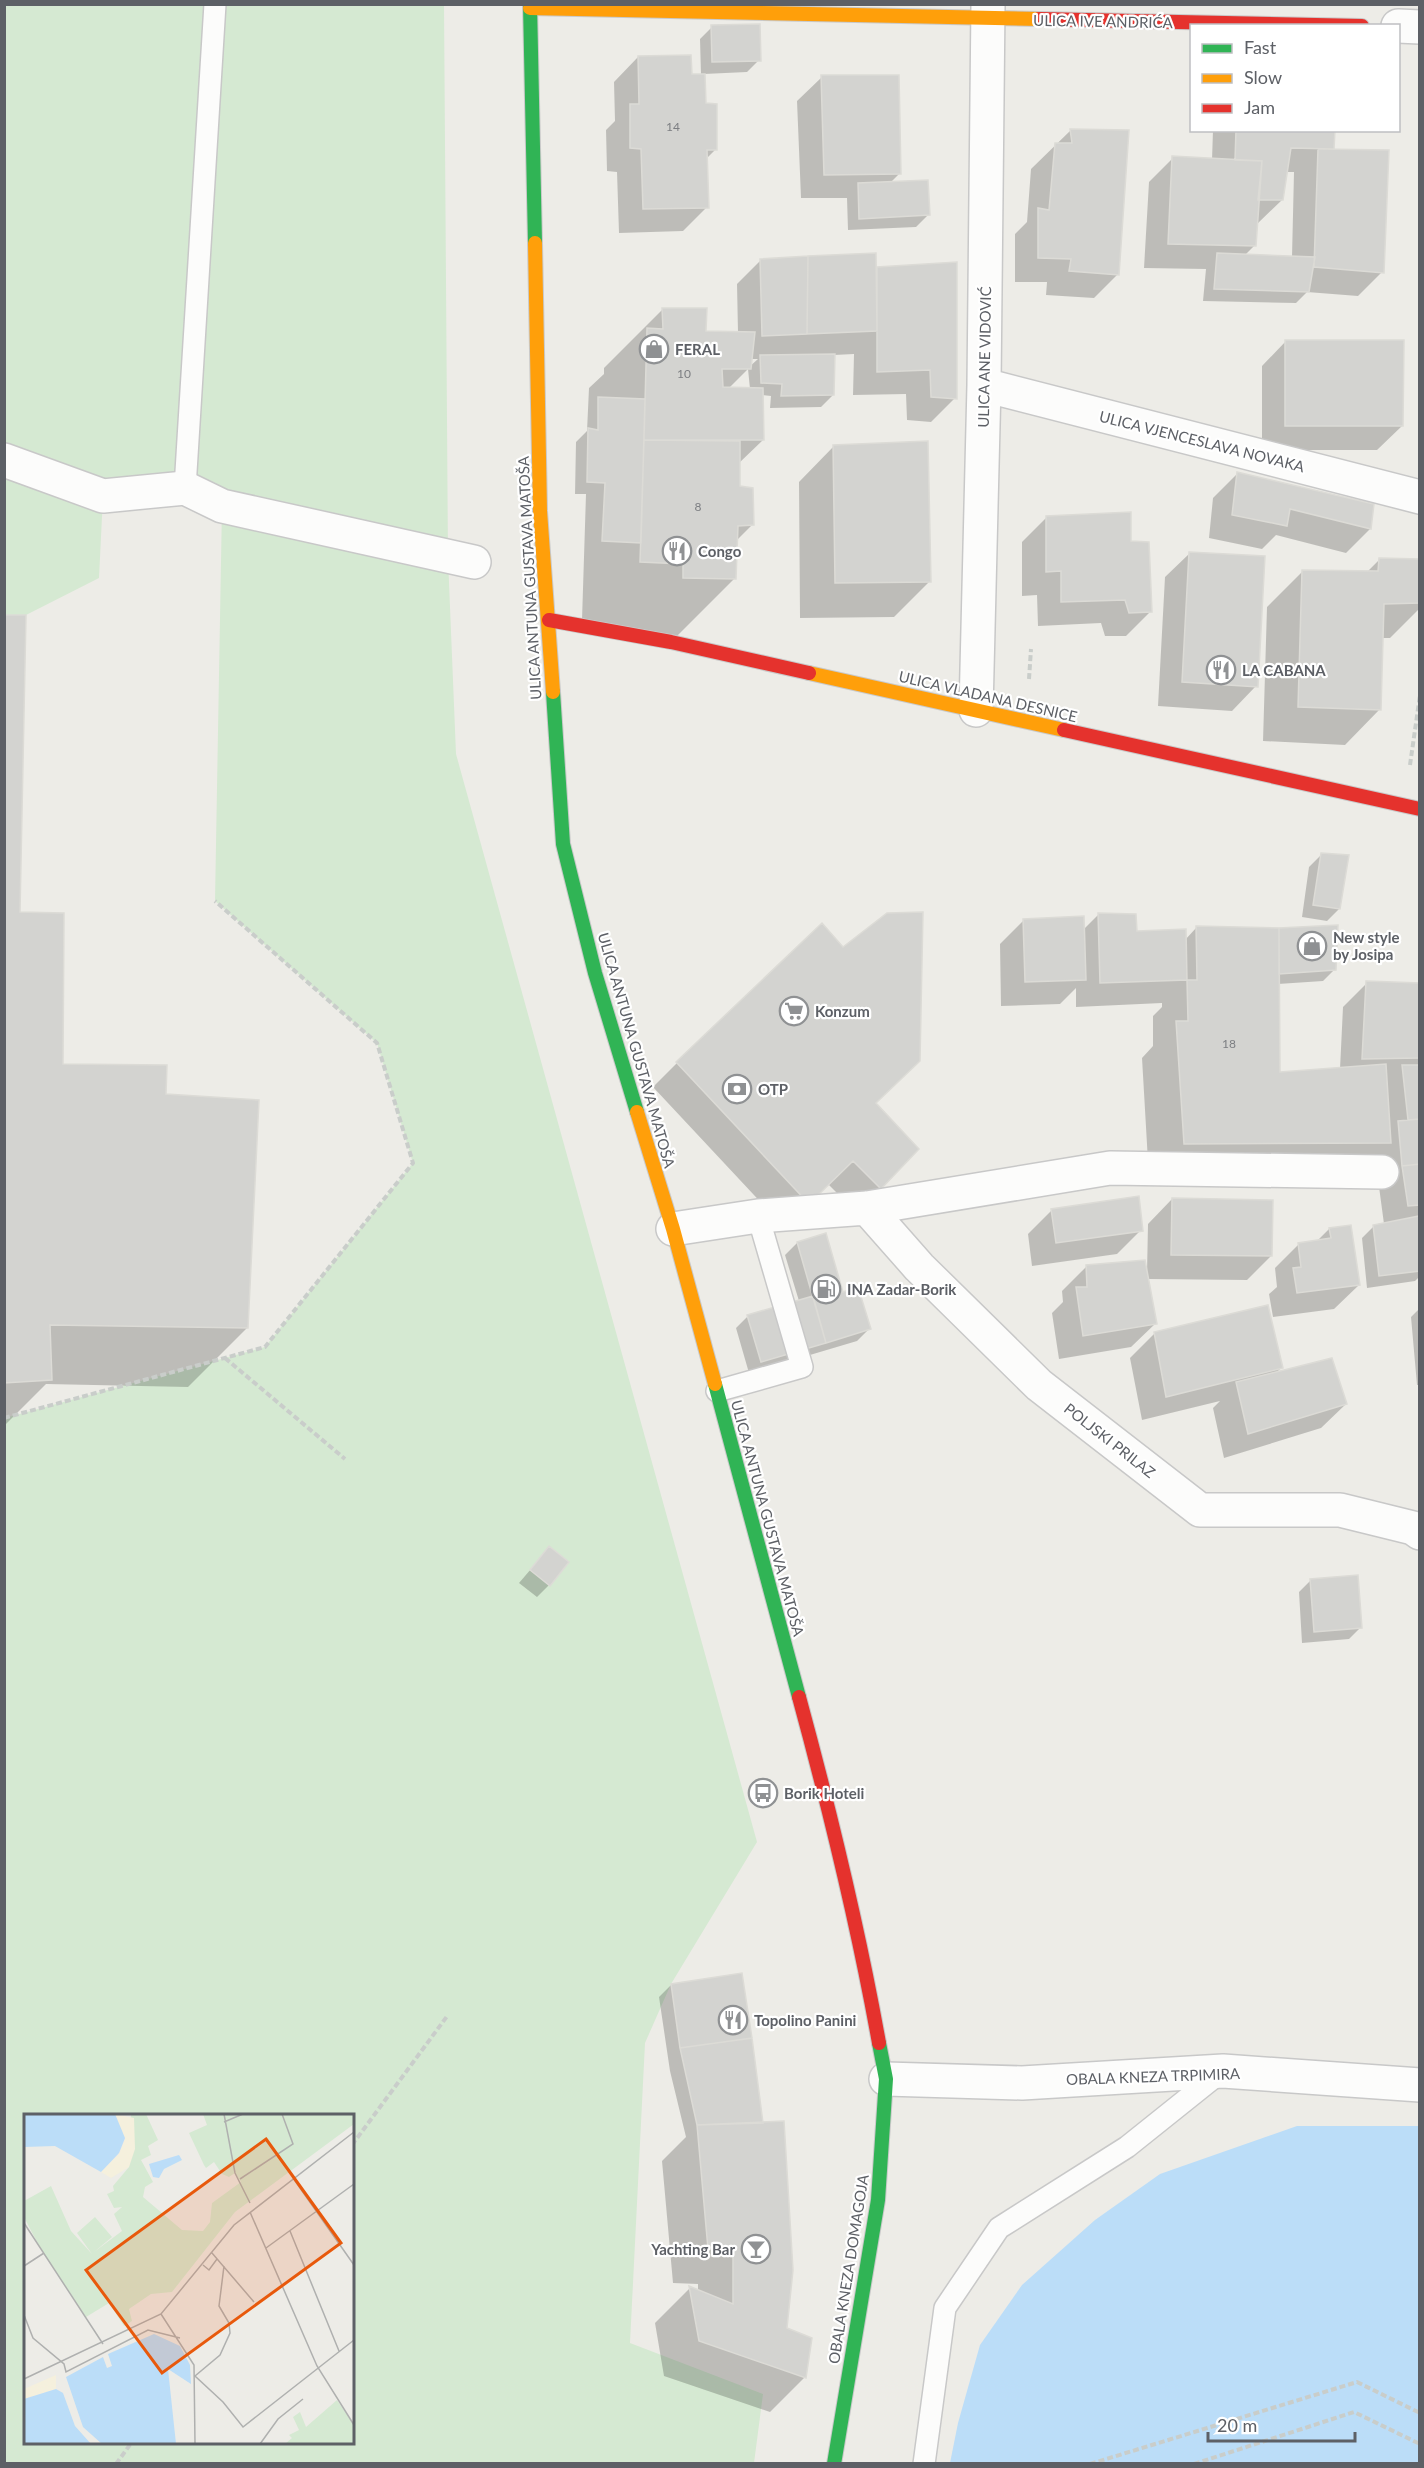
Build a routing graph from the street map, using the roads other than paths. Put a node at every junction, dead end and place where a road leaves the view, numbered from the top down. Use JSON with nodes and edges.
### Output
{"nodes":[{"id":1,"x":214,"y":4,"type":"edge"},
{"id":2,"x":530,"y":6,"type":"edge"},
{"id":3,"x":988,"y":12,"type":"edge"},
{"id":4,"x":1309,"y":24,"type":"edge"},
{"id":5,"x":1400,"y":26,"type":"edge"},
{"id":6,"x":1419,"y":27,"type":"edge"},
{"id":7,"x":984,"y":385,"type":"junction"},
{"id":8,"x":4,"y":460,"type":"edge"},
{"id":9,"x":185,"y":488,"type":"junction"},
{"id":10,"x":1419,"y":497,"type":"edge"},
{"id":11,"x":474,"y":562,"type":"dead end"},
{"id":12,"x":549,"y":620,"type":"junction"},
{"id":13,"x":976,"y":710,"type":"junction"},
{"id":14,"x":1419,"y":809,"type":"edge"},
{"id":15,"x":1382,"y":1172,"type":"dead end"},
{"id":16,"x":867,"y":1208,"type":"junction"},
{"id":17,"x":758,"y":1216,"type":"junction"},
{"id":18,"x":673,"y":1229,"type":"junction"},
{"id":19,"x":717,"y":1391,"type":"junction"},
{"id":20,"x":1419,"y":1533,"type":"edge"},
{"id":21,"x":1223,"y":2071,"type":"junction"},
{"id":22,"x":886,"y":2079,"type":"junction"},
{"id":23,"x":1419,"y":2085,"type":"edge"},
{"id":24,"x":834,"y":2463,"type":"edge"},
{"id":25,"x":924,"y":2463,"type":"edge"}],
"edges":[{"from":1,"to":9,"type":"lane"},
{"from":2,"to":3,"type":"street","name":"ULICA IVE ANDRIĆA"},
{"from":2,"to":12,"type":"street","name":"ULICA ANTUNA GUSTAVA MATOŠA"},
{"from":3,"to":4,"type":"street","name":"ULICA IVE ANDRIĆA"},
{"from":3,"to":7,"type":"street","name":"ULICA ANE VIDOVIĆ"},
{"from":5,"to":6,"type":"street"},
{"from":7,"to":10,"type":"street","name":"ULICA VJENCESLAVA NOVAKA"},
{"from":7,"to":13,"type":"street","name":"ULICA ANE VIDOVIĆ"},
{"from":8,"to":9,"type":"street"},
{"from":9,"to":11,"type":"street"},
{"from":12,"to":13,"type":"street","name":"ULICA VLADANA DESNICE"},
{"from":12,"to":18,"type":"street","name":"ULICA ANTUNA GUSTAVA MATOŠA"},
{"from":13,"to":14,"type":"street","name":"ULICA VLADANA DESNICE"},
{"from":15,"to":16,"type":"street"},
{"from":16,"to":17,"type":"street"},
{"from":16,"to":20,"type":"street","name":"POLJSKI PRILAZ"},
{"from":17,"to":18,"type":"street"},
{"from":17,"to":19,"type":"lane"},
{"from":18,"to":19,"type":"street","name":"ULICA ANTUNA GUSTAVA MATOŠA"},
{"from":19,"to":22,"type":"street","name":"ULICA ANTUNA GUSTAVA MATOŠA"},
{"from":21,"to":22,"type":"street","name":"OBALA KNEZA TRPIMIRA"},
{"from":21,"to":23,"type":"street","name":"OBALA KNEZA TRPIMIRA"},
{"from":21,"to":25,"type":"lane"},
{"from":22,"to":24,"type":"street","name":"OBALA KNEZA DOMAGOJA"}]}
